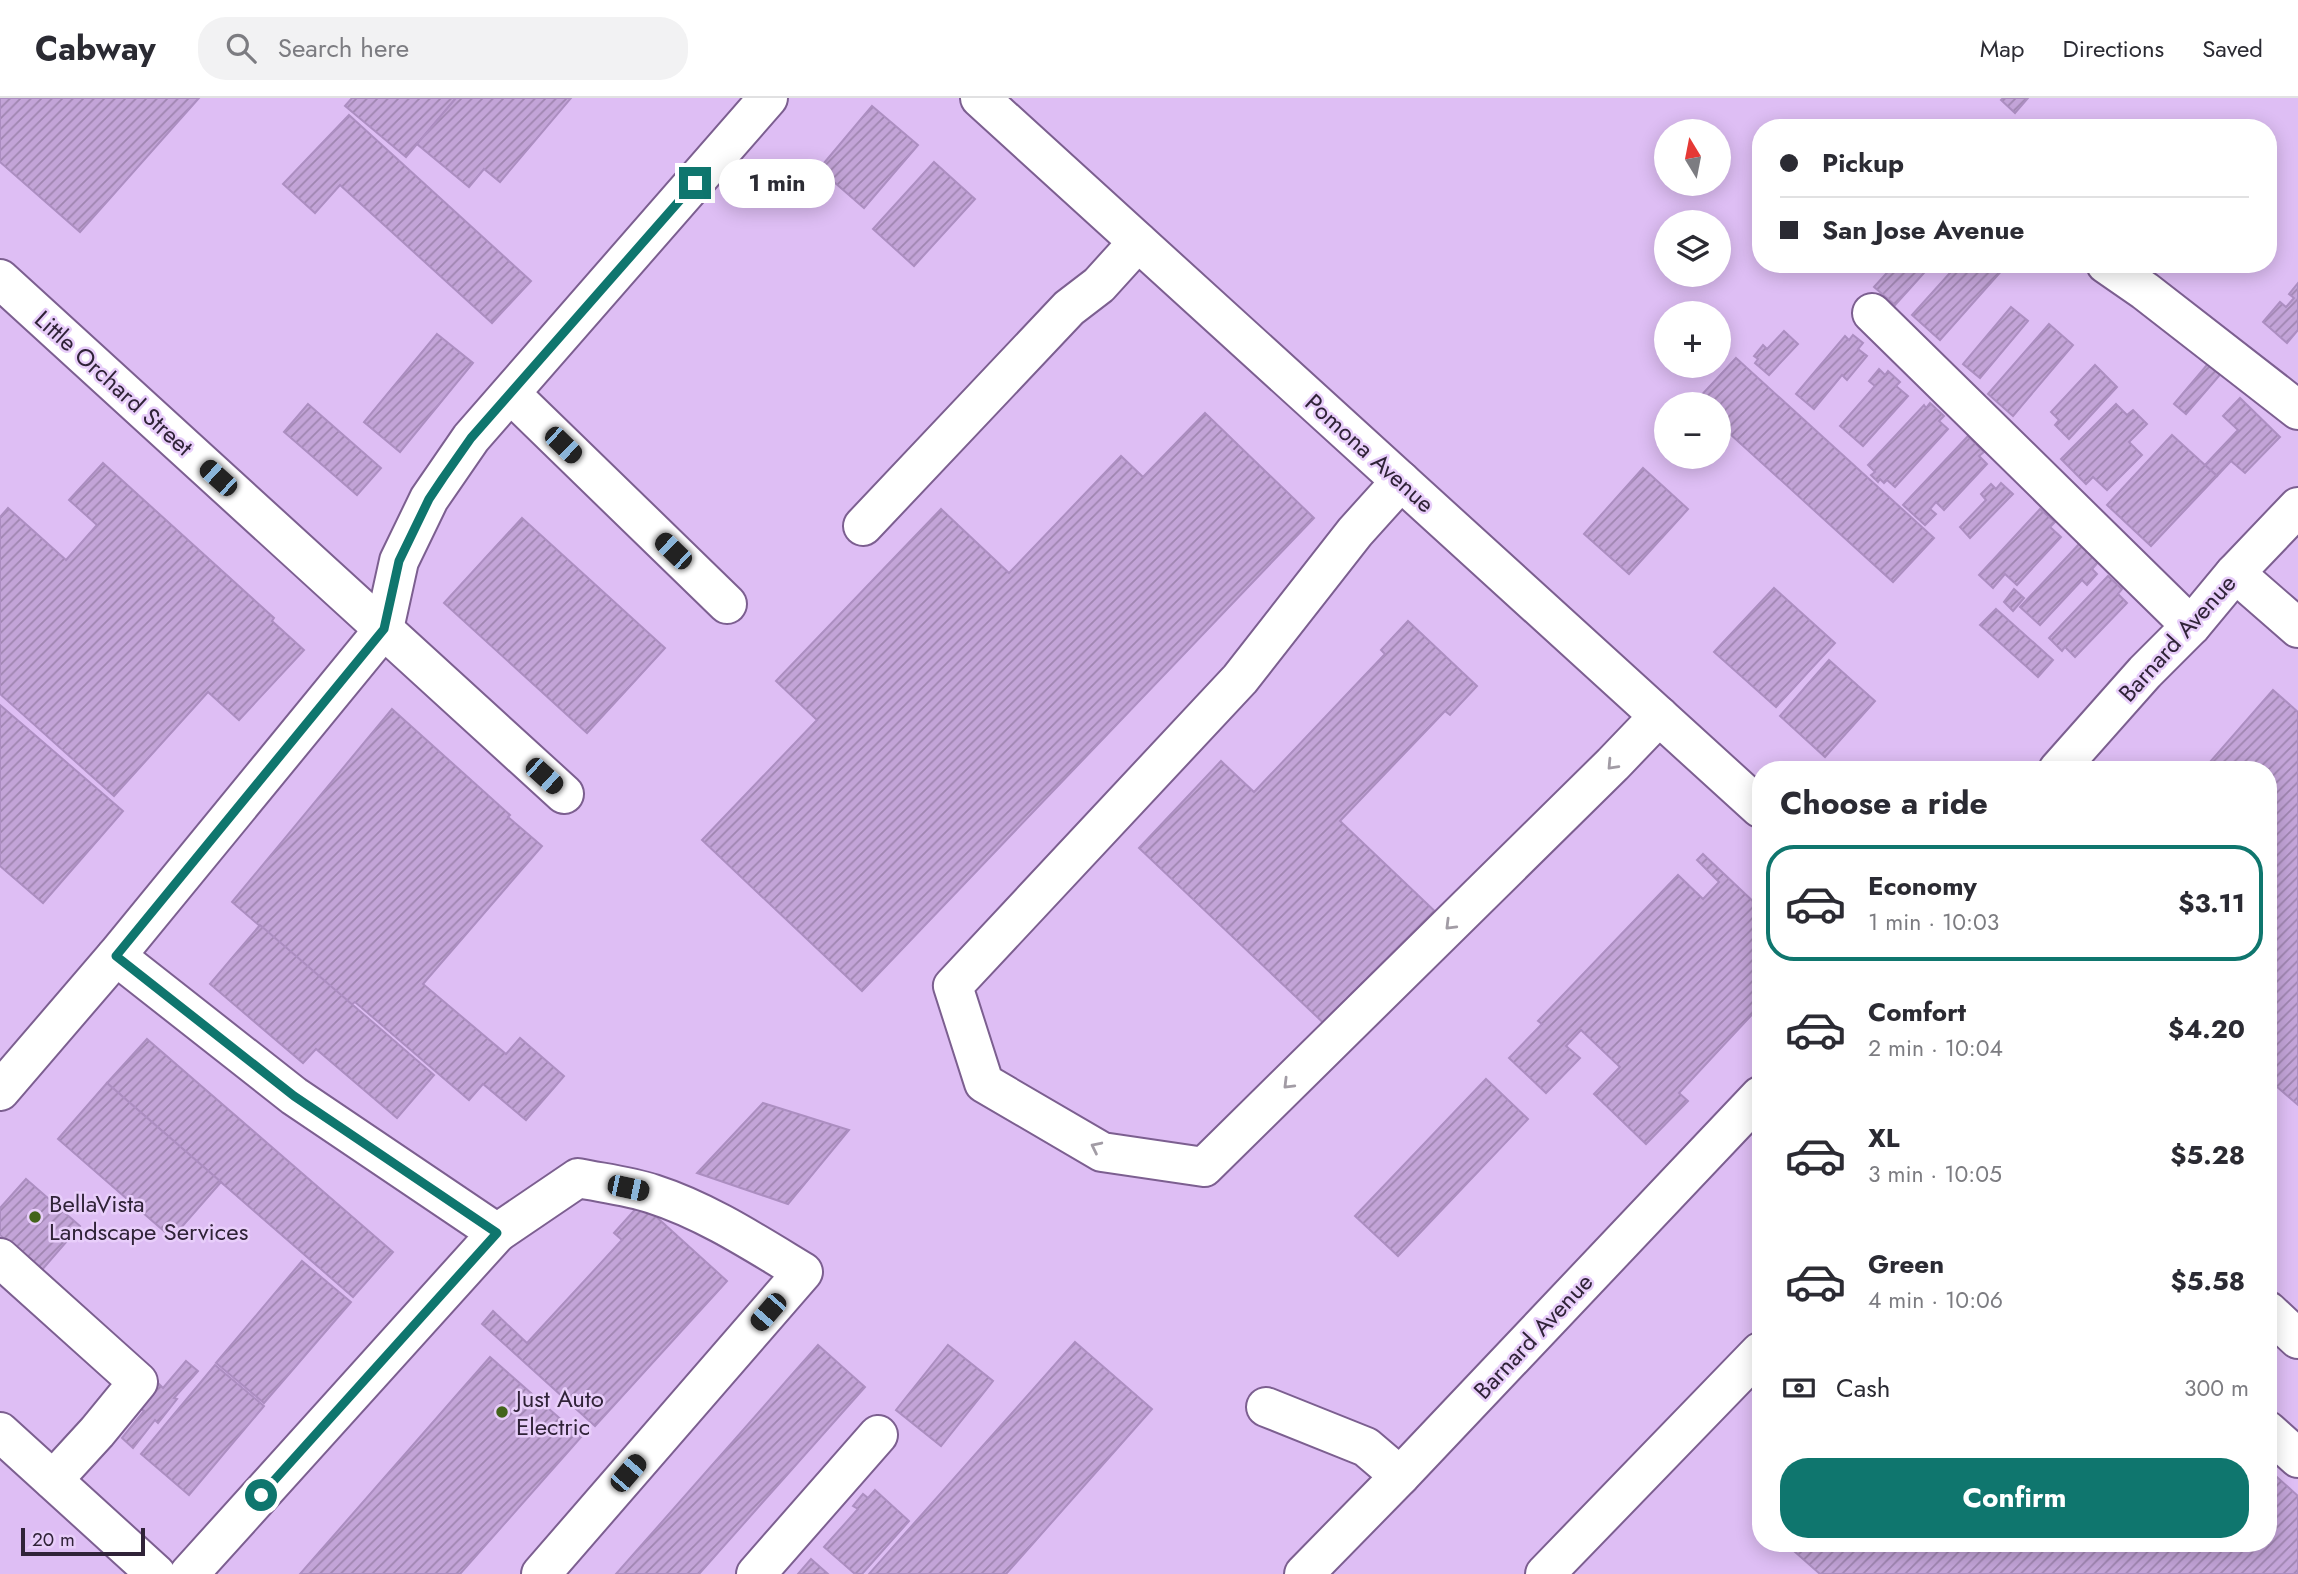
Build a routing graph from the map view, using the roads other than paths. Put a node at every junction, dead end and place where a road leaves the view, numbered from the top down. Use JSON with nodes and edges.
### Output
{"nodes":[{"id":1,"x":768,"y":98,"type":"edge"},
{"id":2,"x":980,"y":98,"type":"edge"},
{"id":3,"x":1138,"y":242,"type":"junction"},
{"id":4,"x":2118,"y":273,"type":"edge"},
{"id":5,"x":4,"y":290,"type":"edge"},
{"id":6,"x":1872,"y":313,"type":"dead end"},
{"id":7,"x":511,"y":394,"type":"junction"},
{"id":8,"x":2298,"y":410,"type":"edge"},
{"id":9,"x":1402,"y":481,"type":"junction"},
{"id":10,"x":2298,"y":507,"type":"edge"},
{"id":11,"x":863,"y":526,"type":"dead end"},
{"id":12,"x":2235,"y":573,"type":"junction"},
{"id":13,"x":727,"y":604,"type":"dead end"},
{"id":14,"x":2191,"y":626,"type":"junction"},
{"id":15,"x":2298,"y":628,"type":"edge"},
{"id":16,"x":384,"y":629,"type":"junction"},
{"id":17,"x":1659,"y":716,"type":"junction"},
{"id":18,"x":2066,"y":761,"type":"edge"},
{"id":19,"x":564,"y":794,"type":"dead end"},
{"id":20,"x":1752,"y":801,"type":"edge"},
{"id":21,"x":116,"y":956,"type":"junction"},
{"id":22,"x":0,"y":1091,"type":"edge"},
{"id":23,"x":1752,"y":1104,"type":"edge"},
{"id":24,"x":497,"y":1233,"type":"junction"},
{"id":25,"x":0,"y":1258,"type":"edge"},
{"id":26,"x":2277,"y":1319,"type":"edge"},
{"id":27,"x":2298,"y":1339,"type":"edge"},
{"id":28,"x":1752,"y":1360,"type":"edge"},
{"id":29,"x":1266,"y":1406,"type":"dead end"},
{"id":30,"x":0,"y":1432,"type":"edge"},
{"id":31,"x":878,"y":1434,"type":"dead end"},
{"id":32,"x":2277,"y":1439,"type":"edge"},
{"id":33,"x":2298,"y":1458,"type":"edge"},
{"id":34,"x":1400,"y":1476,"type":"junction"},
{"id":35,"x":52,"y":1480,"type":"junction"},
{"id":36,"x":136,"y":1568,"type":"edge"},
{"id":37,"x":189,"y":1574,"type":"edge"},
{"id":38,"x":541,"y":1574,"type":"edge"},
{"id":39,"x":756,"y":1574,"type":"edge"},
{"id":40,"x":1304,"y":1574,"type":"edge"},
{"id":41,"x":1545,"y":1574,"type":"edge"}],
"edges":[{"from":1,"to":7,"type":"street"},
{"from":2,"to":3,"type":"street","name":"Pomona Avenue"},
{"from":3,"to":9,"type":"street","name":"Pomona Avenue"},
{"from":3,"to":11,"type":"street"},
{"from":4,"to":8,"type":"street"},
{"from":5,"to":16,"type":"street","name":"Little Orchard Street"},
{"from":6,"to":14,"type":"street"},
{"from":7,"to":13,"type":"street"},
{"from":7,"to":16,"type":"street"},
{"from":9,"to":17,"type":"street","name":"Pomona Avenue"},
{"from":17,"to":9,"type":"street","one_way":true},
{"from":10,"to":12,"type":"street","name":"Barnard Avenue"},
{"from":12,"to":14,"type":"street","name":"Barnard Avenue"},
{"from":12,"to":15,"type":"street"},
{"from":14,"to":18,"type":"street","name":"Barnard Avenue"},
{"from":16,"to":19,"type":"street","name":"Little Orchard Street"},
{"from":16,"to":21,"type":"street"},
{"from":17,"to":20,"type":"street","name":"Pomona Avenue"},
{"from":21,"to":22,"type":"street"},
{"from":21,"to":24,"type":"street"},
{"from":23,"to":34,"type":"street","name":"Barnard Avenue"},
{"from":24,"to":37,"type":"street"},
{"from":24,"to":38,"type":"street"},
{"from":25,"to":35,"type":"street"},
{"from":26,"to":27,"type":"street"},
{"from":28,"to":41,"type":"street"},
{"from":29,"to":34,"type":"street"},
{"from":30,"to":35,"type":"street"},
{"from":31,"to":39,"type":"street"},
{"from":32,"to":33,"type":"street"},
{"from":34,"to":40,"type":"street","name":"Barnard Avenue"},
{"from":35,"to":36,"type":"street"}]}
